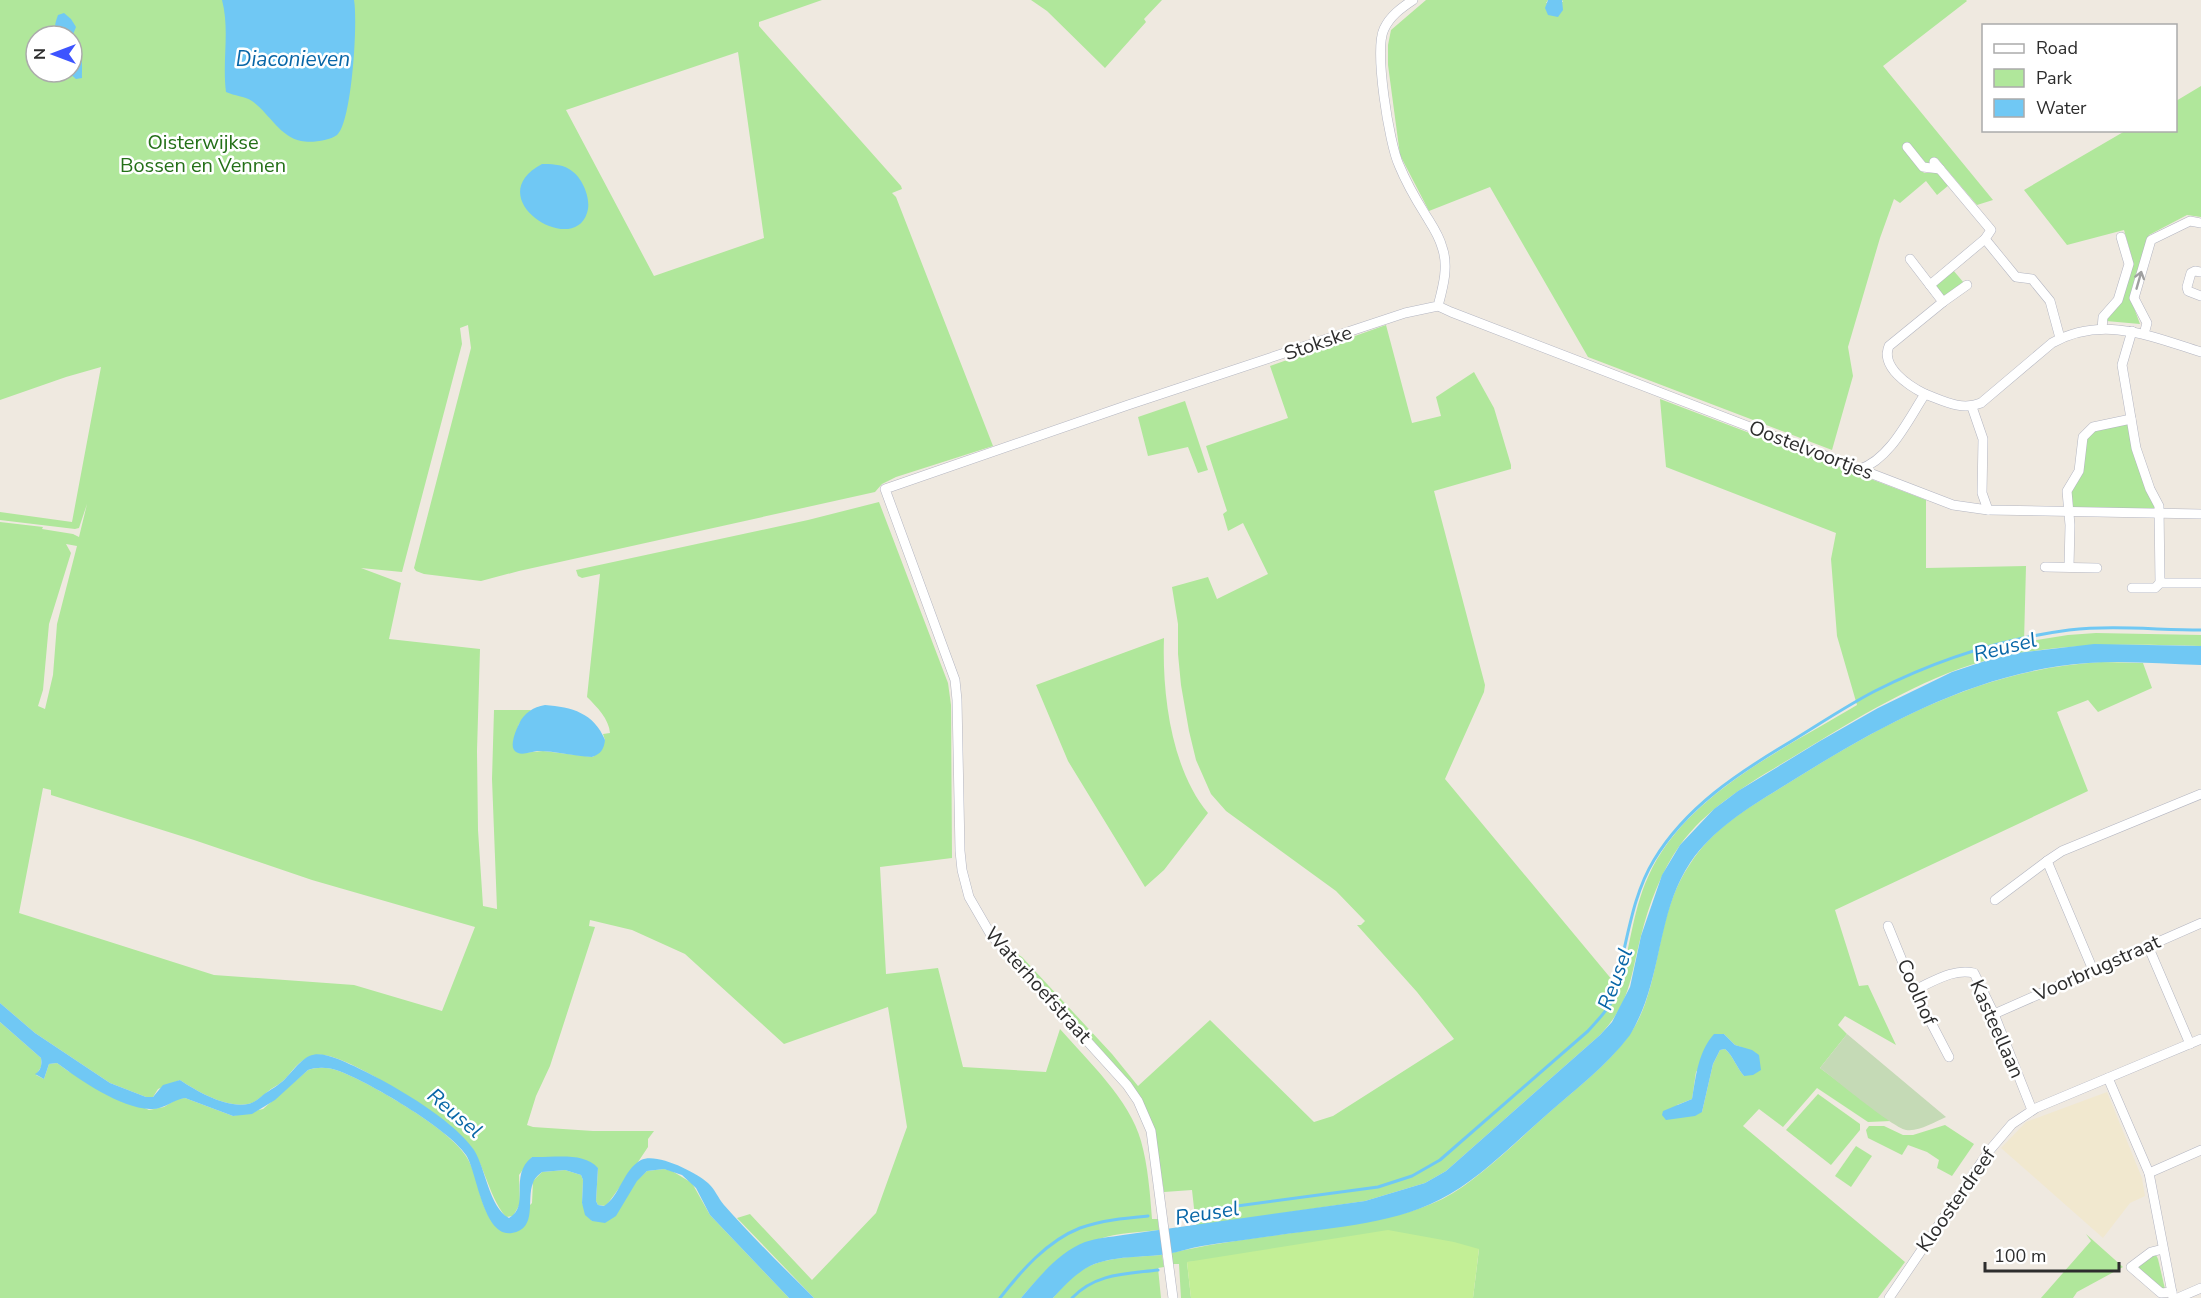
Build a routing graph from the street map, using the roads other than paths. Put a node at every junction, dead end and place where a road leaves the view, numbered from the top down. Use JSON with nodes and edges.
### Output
{"nodes":[{"id":1,"x":1413,"y":0,"type":"edge"},
{"id":2,"x":1906,"y":147,"type":"dead end"},
{"id":3,"x":2201,"y":223,"type":"edge"},
{"id":4,"x":2121,"y":237,"type":"dead end"},
{"id":5,"x":1985,"y":240,"type":"junction"},
{"id":6,"x":1910,"y":259,"type":"dead end"},
{"id":7,"x":2201,"y":272,"type":"edge"},
{"id":8,"x":1930,"y":285,"type":"junction"},
{"id":9,"x":1967,"y":285,"type":"dead end"},
{"id":10,"x":2201,"y":296,"type":"edge"},
{"id":11,"x":1943,"y":302,"type":"junction"},
{"id":12,"x":1438,"y":306,"type":"junction"},
{"id":13,"x":2102,"y":329,"type":"junction"},
{"id":14,"x":2132,"y":331,"type":"junction"},
{"id":15,"x":2144,"y":334,"type":"junction"},
{"id":16,"x":2060,"y":338,"type":"junction"},
{"id":17,"x":2201,"y":352,"type":"edge"},
{"id":18,"x":1925,"y":394,"type":"junction"},
{"id":19,"x":1972,"y":406,"type":"junction"},
{"id":20,"x":2131,"y":419,"type":"junction"},
{"id":21,"x":1860,"y":469,"type":"junction"},
{"id":22,"x":885,"y":489,"type":"joint"},
{"id":23,"x":1988,"y":510,"type":"junction"},
{"id":24,"x":2068,"y":512,"type":"junction"},
{"id":25,"x":2160,"y":514,"type":"junction"},
{"id":26,"x":2201,"y":514,"type":"edge"},
{"id":27,"x":2045,"y":567,"type":"dead end"},
{"id":28,"x":2069,"y":567,"type":"junction"},
{"id":29,"x":2097,"y":568,"type":"dead end"},
{"id":30,"x":2160,"y":583,"type":"junction"},
{"id":31,"x":2201,"y":583,"type":"edge"},
{"id":32,"x":2132,"y":588,"type":"dead end"},
{"id":33,"x":2201,"y":794,"type":"edge"},
{"id":34,"x":2047,"y":861,"type":"junction"},
{"id":35,"x":1995,"y":900,"type":"dead end"},
{"id":36,"x":2201,"y":923,"type":"edge"},
{"id":37,"x":1888,"y":926,"type":"dead end"},
{"id":38,"x":2148,"y":946,"type":"junction"},
{"id":39,"x":2093,"y":970,"type":"junction"},
{"id":40,"x":1914,"y":990,"type":"junction"},
{"id":41,"x":1994,"y":1014,"type":"junction"},
{"id":42,"x":2201,"y":1039,"type":"edge"},
{"id":43,"x":2190,"y":1044,"type":"junction"},
{"id":44,"x":1949,"y":1057,"type":"dead end"},
{"id":45,"x":2108,"y":1078,"type":"junction"},
{"id":46,"x":2032,"y":1110,"type":"junction"},
{"id":47,"x":2201,"y":1150,"type":"edge"},
{"id":48,"x":2149,"y":1173,"type":"junction"},
{"id":49,"x":2163,"y":1249,"type":"junction"},
{"id":50,"x":2201,"y":1288,"type":"edge"},
{"id":51,"x":2174,"y":1296,"type":"edge"},
{"id":52,"x":1173,"y":1298,"type":"edge"},
{"id":53,"x":1889,"y":1298,"type":"edge"}],
"edges":[{"from":1,"to":12,"type":"street"},
{"from":2,"to":5,"type":"street"},
{"from":15,"to":3,"type":"street","one_way":true},
{"from":4,"to":13,"type":"street"},
{"from":5,"to":8,"type":"street"},
{"from":5,"to":16,"type":"street"},
{"from":6,"to":8,"type":"street"},
{"from":7,"to":10,"type":"street"},
{"from":8,"to":11,"type":"street"},
{"from":9,"to":11,"type":"street"},
{"from":11,"to":18,"type":"street"},
{"from":12,"to":21,"type":"street","name":"Oostelvoortjes"},
{"from":12,"to":22,"type":"street","name":"Stokske"},
{"from":13,"to":14,"type":"street"},
{"from":13,"to":16,"type":"street"},
{"from":14,"to":15,"type":"street"},
{"from":14,"to":20,"type":"street"},
{"from":15,"to":17,"type":"street"},
{"from":16,"to":19,"type":"street"},
{"from":18,"to":19,"type":"street"},
{"from":18,"to":21,"type":"street"},
{"from":19,"to":23,"type":"street"},
{"from":20,"to":24,"type":"street"},
{"from":20,"to":25,"type":"street"},
{"from":21,"to":23,"type":"street","name":"Oostelvoortjes"},
{"from":22,"to":52,"type":"street","name":"Waterhoefstraat"},
{"from":23,"to":24,"type":"street","name":"Oostelvoortjes"},
{"from":24,"to":25,"type":"street","name":"Oostelvoortjes"},
{"from":24,"to":28,"type":"street"},
{"from":25,"to":26,"type":"street","name":"Oostelvoortjes"},
{"from":25,"to":30,"type":"street"},
{"from":27,"to":28,"type":"street"},
{"from":28,"to":29,"type":"street"},
{"from":30,"to":31,"type":"street"},
{"from":30,"to":32,"type":"street"},
{"from":33,"to":34,"type":"street"},
{"from":34,"to":35,"type":"street"},
{"from":34,"to":39,"type":"street"},
{"from":36,"to":38,"type":"street","name":"Voorbrugstraat"},
{"from":37,"to":40,"type":"street","name":"Coolhof"},
{"from":38,"to":39,"type":"street","name":"Voorbrugstraat"},
{"from":38,"to":43,"type":"street"},
{"from":39,"to":41,"type":"street","name":"Voorbrugstraat"},
{"from":40,"to":41,"type":"street","name":"Kasteellaan"},
{"from":40,"to":44,"type":"street","name":"Coolhof"},
{"from":41,"to":46,"type":"street","name":"Kasteellaan"},
{"from":42,"to":43,"type":"street","name":"Kloosterdreef"},
{"from":43,"to":45,"type":"street","name":"Kloosterdreef"},
{"from":45,"to":46,"type":"street","name":"Kloosterdreef"},
{"from":45,"to":48,"type":"street"},
{"from":46,"to":53,"type":"street","name":"Kloosterdreef"},
{"from":47,"to":48,"type":"street"},
{"from":48,"to":49,"type":"street"},
{"from":49,"to":51,"type":"street"},
{"from":49,"to":51,"type":"street"},
{"from":50,"to":51,"type":"street"}]}
